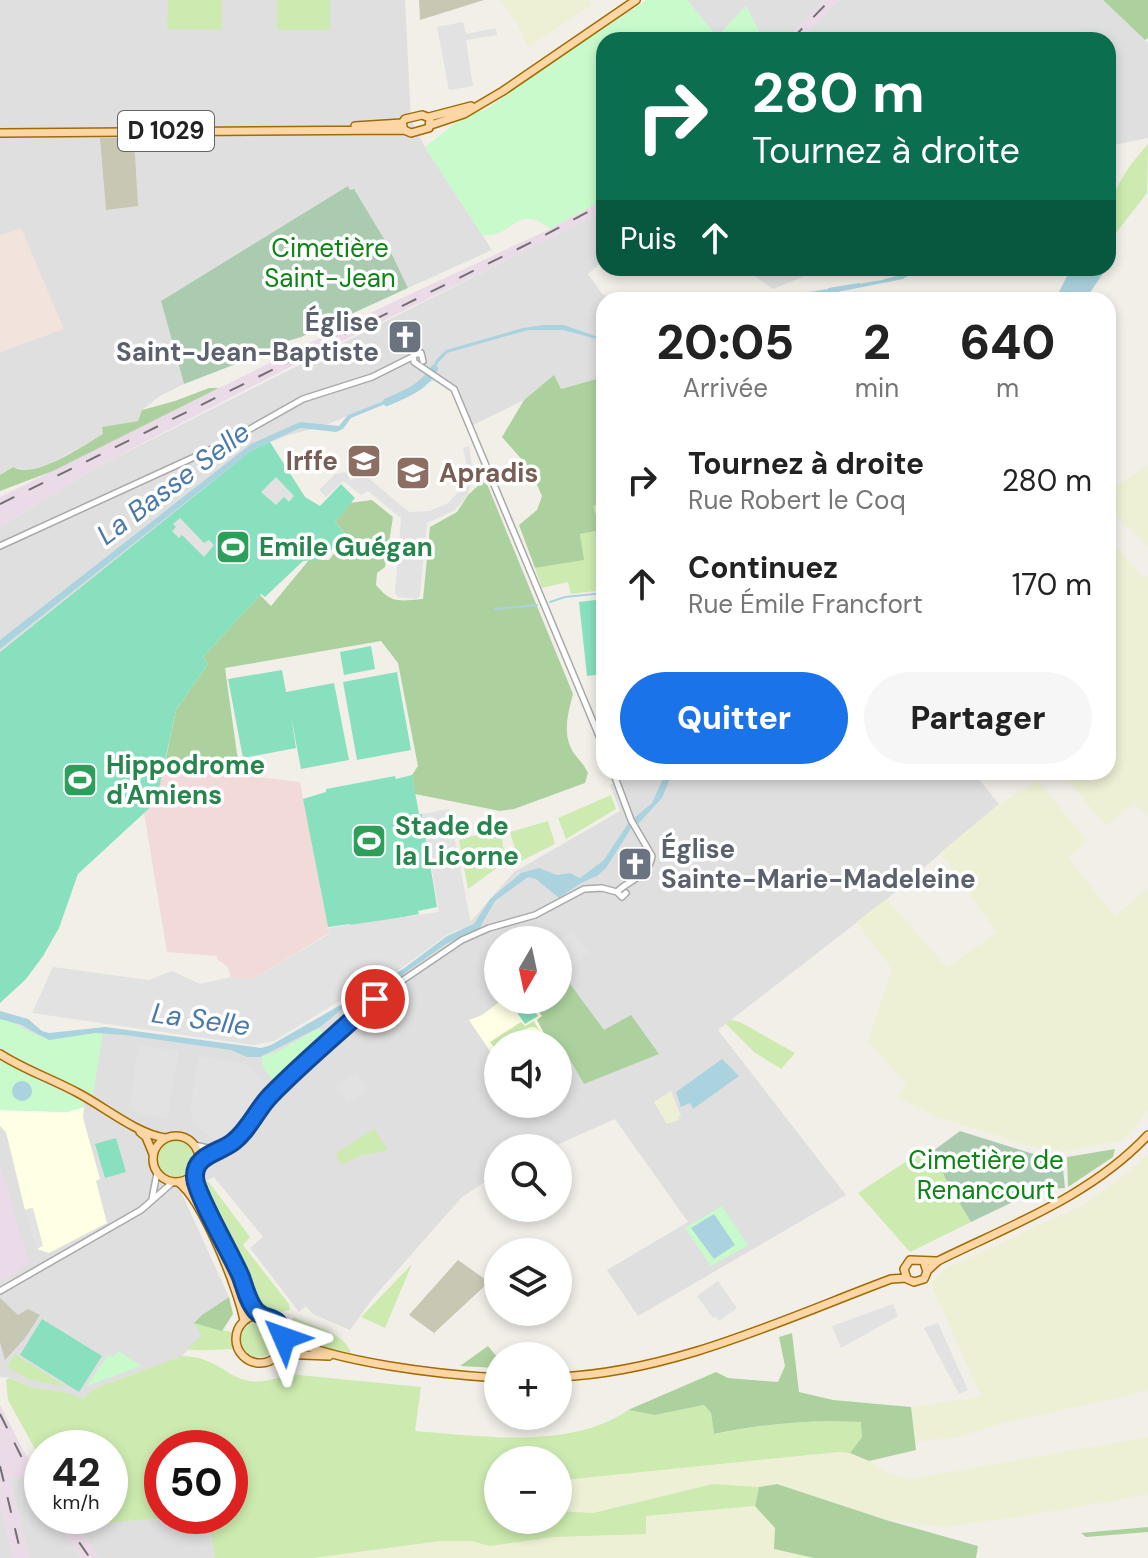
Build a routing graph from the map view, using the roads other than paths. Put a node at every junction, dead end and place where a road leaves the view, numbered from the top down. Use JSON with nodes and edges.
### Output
{"nodes":[{"id":1,"x":636,"y":0,"type":"edge"},
{"id":2,"x":430,"y":121,"type":"junction"},
{"id":3,"x":403,"y":126,"type":"junction"},
{"id":4,"x":0,"y":133,"type":"edge"},
{"id":5,"x":0,"y":546,"type":"edge"},
{"id":6,"x":596,"y":729,"type":"edge"},
{"id":7,"x":616,"y":780,"type":"edge"},
{"id":8,"x":0,"y":1054,"type":"edge"},
{"id":9,"x":123,"y":1119,"type":"junction"},
{"id":10,"x":1148,"y":1135,"type":"edge"},
{"id":11,"x":165,"y":1138,"type":"junction"},
{"id":12,"x":231,"y":1143,"type":"junction"},
{"id":13,"x":194,"y":1145,"type":"junction"},
{"id":14,"x":153,"y":1154,"type":"junction"},
{"id":15,"x":197,"y":1168,"type":"junction"},
{"id":16,"x":157,"y":1173,"type":"junction"},
{"id":17,"x":176,"y":1182,"type":"junction"},
{"id":18,"x":150,"y":1203,"type":"junction"},
{"id":19,"x":926,"y":1267,"type":"junction"},
{"id":20,"x":905,"y":1273,"type":"junction"},
{"id":21,"x":0,"y":1291,"type":"edge"},
{"id":22,"x":259,"y":1314,"type":"junction"},
{"id":23,"x":244,"y":1321,"type":"junction"},
{"id":24,"x":284,"y":1338,"type":"junction"},
{"id":25,"x":279,"y":1354,"type":"junction"},
{"id":26,"x":355,"y":1358,"type":"junction"},
{"id":27,"x":572,"y":1375,"type":"edge"},
{"id":28,"x":484,"y":1377,"type":"edge"}],
"edges":[{"from":1,"to":2,"type":"main road"},
{"from":2,"to":3,"type":"main road"},
{"from":2,"to":3,"type":"main road"},
{"from":3,"to":4,"type":"main road","number":"D 1029"},
{"from":5,"to":6,"type":"street"},
{"from":7,"to":12,"type":"street"},
{"from":8,"to":9,"type":"main road"},
{"from":9,"to":11,"type":"main road"},
{"from":9,"to":14,"type":"main road"},
{"from":10,"to":19,"type":"main road"},
{"from":11,"to":13,"type":"main road"},
{"from":11,"to":14,"type":"main road"},
{"from":12,"to":13,"type":"street"},
{"from":12,"to":15,"type":"street"},
{"from":13,"to":15,"type":"main road"},
{"from":14,"to":16,"type":"main road"},
{"from":15,"to":17,"type":"main road"},
{"from":15,"to":22,"type":"main road"},
{"from":16,"to":17,"type":"main road"},
{"from":16,"to":18,"type":"street"},
{"from":17,"to":18,"type":"street"},
{"from":17,"to":23,"type":"main road"},
{"from":18,"to":21,"type":"street"},
{"from":19,"to":20,"type":"main road"},
{"from":19,"to":20,"type":"main road"},
{"from":20,"to":27,"type":"main road"},
{"from":22,"to":23,"type":"main road"},
{"from":22,"to":24,"type":"main road"},
{"from":23,"to":25,"type":"main road"},
{"from":24,"to":25,"type":"main road"},
{"from":24,"to":26,"type":"main road"},
{"from":25,"to":26,"type":"main road"},
{"from":26,"to":28,"type":"main road"}]}
